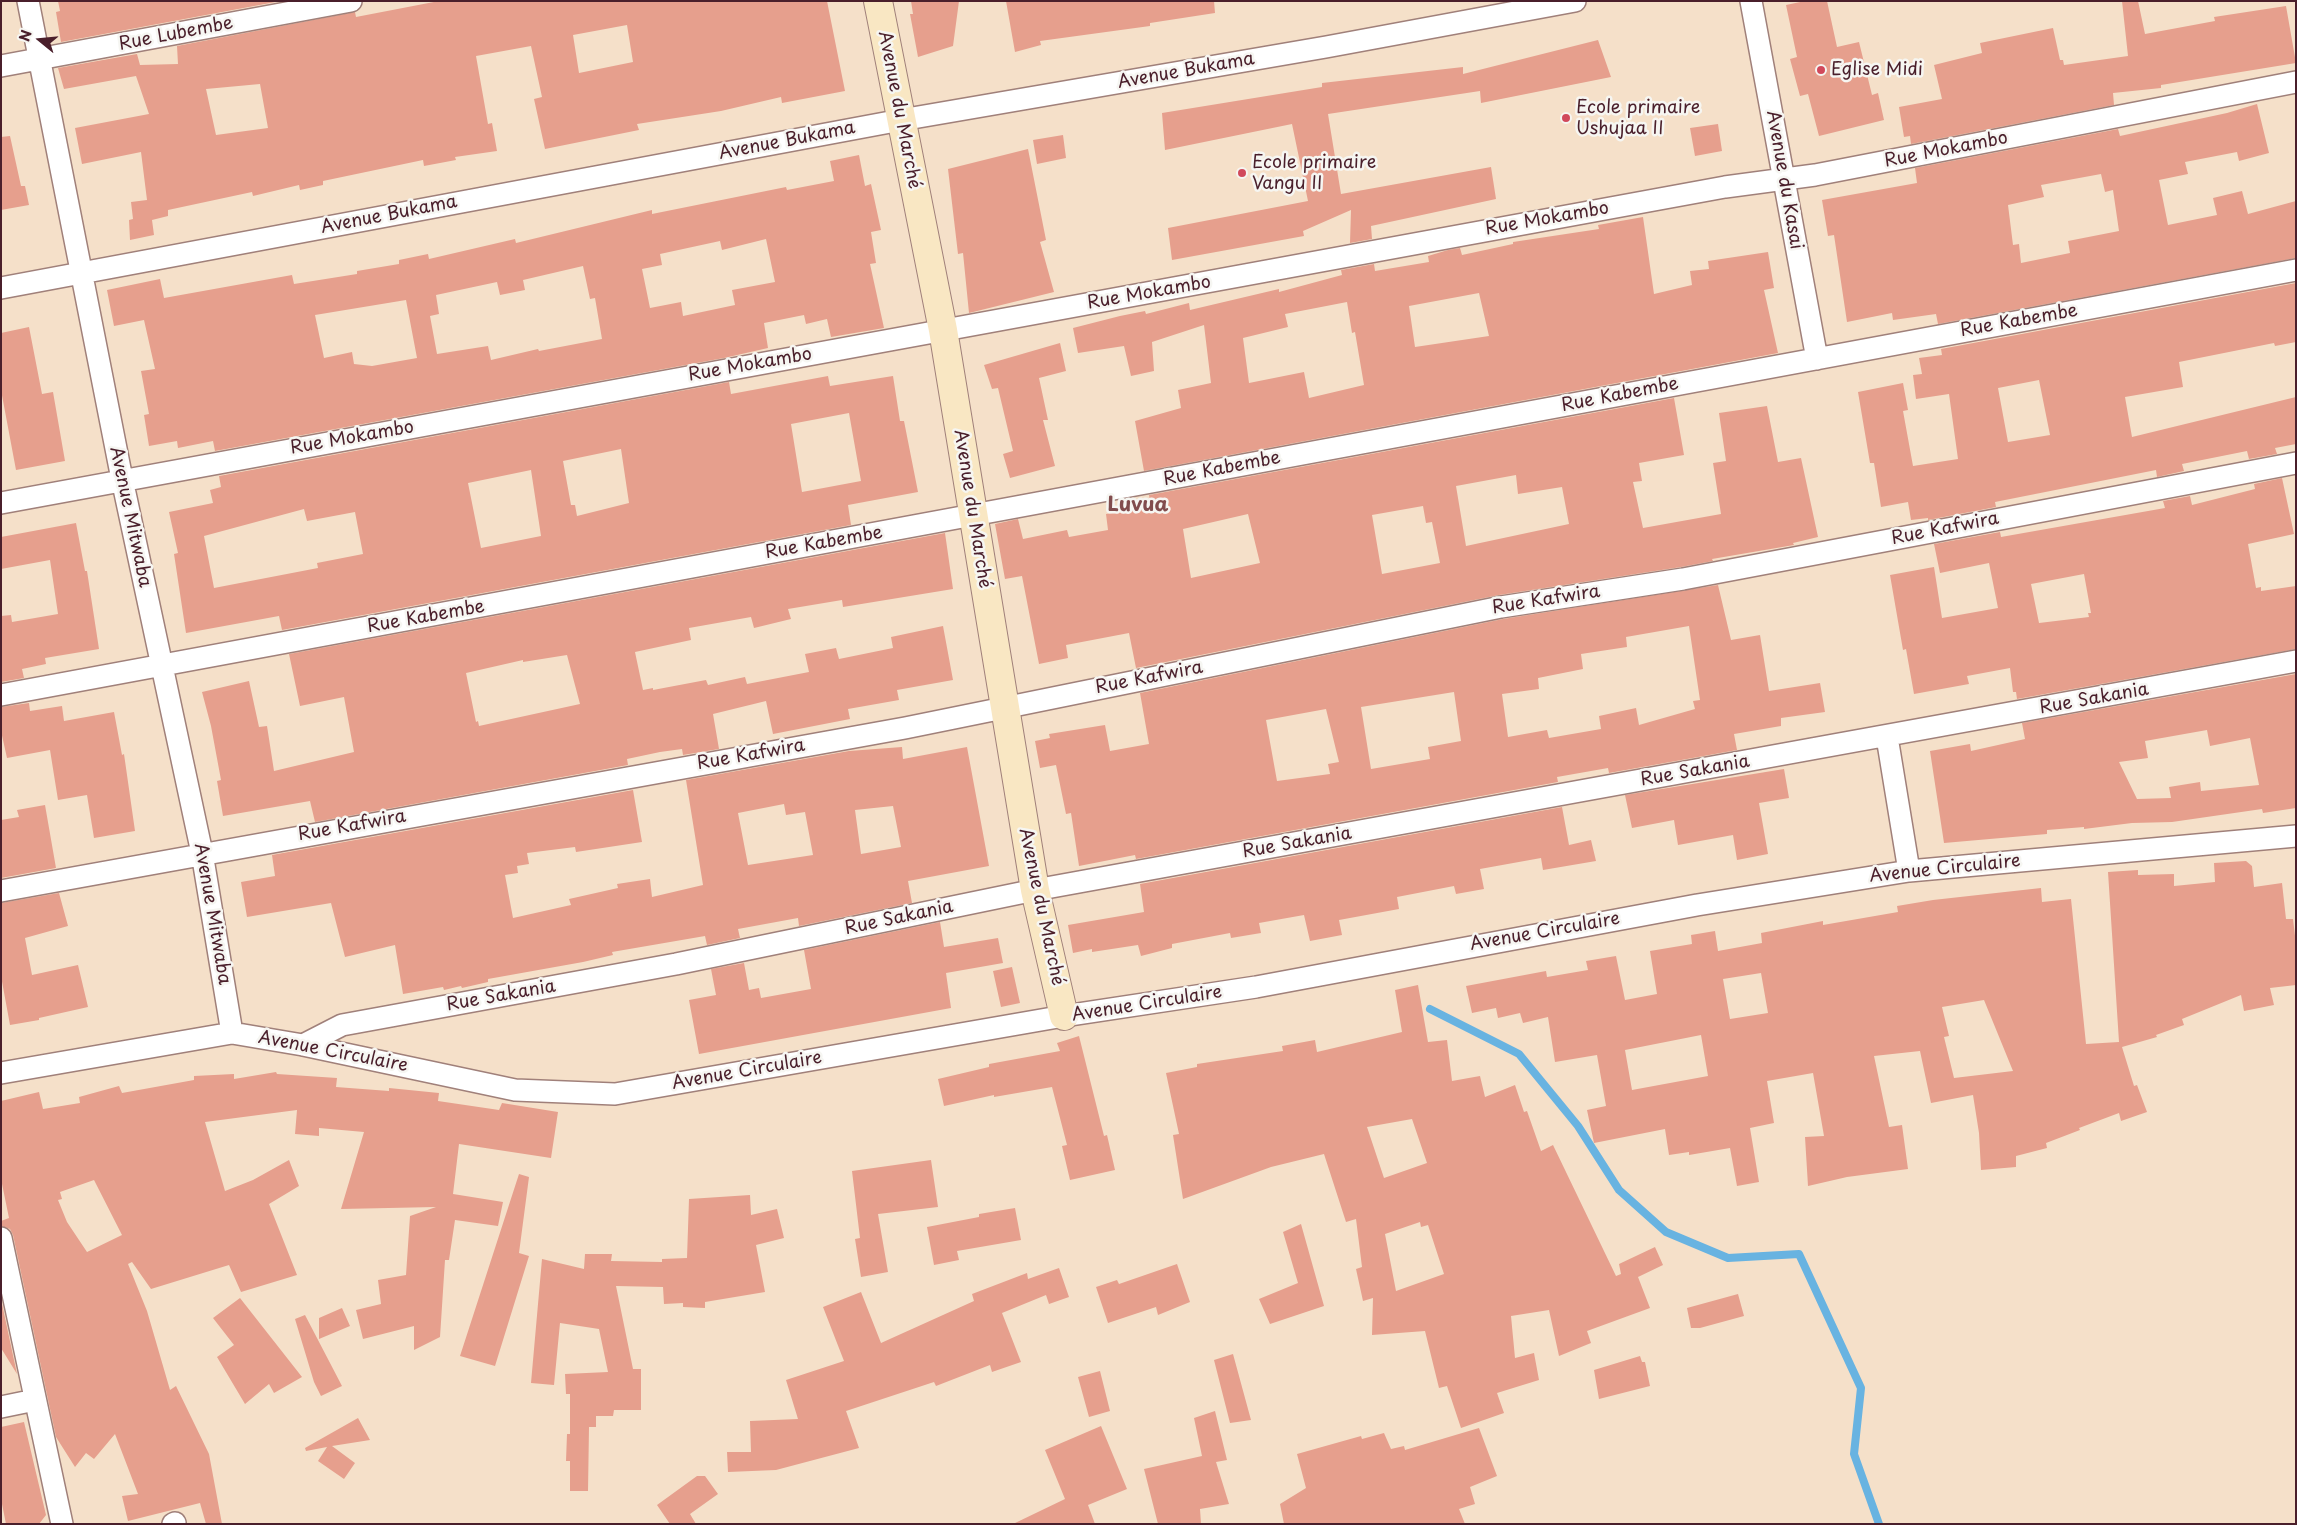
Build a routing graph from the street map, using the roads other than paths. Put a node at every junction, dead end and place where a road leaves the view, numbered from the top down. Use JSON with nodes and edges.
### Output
{"nodes":[{"id":1,"x":28,"y":1,"type":"edge"},
{"id":2,"x":351,"y":1,"type":"edge"},
{"id":3,"x":878,"y":1,"type":"edge"},
{"id":4,"x":1575,"y":1,"type":"edge"},
{"id":5,"x":1751,"y":1,"type":"edge"},
{"id":6,"x":40,"y":59,"type":"junction"},
{"id":7,"x":1,"y":66,"type":"edge"},
{"id":8,"x":2296,"y":82,"type":"edge"},
{"id":9,"x":901,"y":120,"type":"junction"},
{"id":10,"x":1783,"y":179,"type":"junction"},
{"id":11,"x":2296,"y":270,"type":"edge"},
{"id":12,"x":81,"y":273,"type":"junction"},
{"id":13,"x":1,"y":288,"type":"edge"},
{"id":14,"x":943,"y":330,"type":"junction"},
{"id":15,"x":1817,"y":359,"type":"junction"},
{"id":16,"x":2296,"y":463,"type":"edge"},
{"id":17,"x":122,"y":479,"type":"junction"},
{"id":18,"x":1,"y":503,"type":"edge"},
{"id":19,"x":973,"y":515,"type":"junction"},
{"id":20,"x":2296,"y":661,"type":"edge"},
{"id":21,"x":161,"y":666,"type":"junction"},
{"id":22,"x":1,"y":695,"type":"edge"},
{"id":23,"x":1005,"y":708,"type":"junction"},
{"id":24,"x":1887,"y":737,"type":"junction"},
{"id":25,"x":2296,"y":836,"type":"edge"},
{"id":26,"x":202,"y":853,"type":"junction"},
{"id":27,"x":1909,"y":870,"type":"junction"},
{"id":28,"x":1034,"y":890,"type":"junction"},
{"id":29,"x":1,"y":891,"type":"edge"},
{"id":30,"x":1064,"y":1016,"type":"junction"},
{"id":31,"x":232,"y":1033,"type":"junction"},
{"id":32,"x":303,"y":1045,"type":"junction"},
{"id":33,"x":1,"y":1073,"type":"edge"},
{"id":34,"x":1,"y":1238,"type":"edge"},
{"id":35,"x":35,"y":1400,"type":"junction"},
{"id":36,"x":1,"y":1407,"type":"edge"},
{"id":37,"x":62,"y":1524,"type":"edge"}],
"edges":[{"from":1,"to":6,"type":"street","name":"Avenue Mitwaba"},
{"from":2,"to":6,"type":"street","name":"Rue Lubembe"},
{"from":3,"to":9,"type":"street","name":"Avenue du Marché"},
{"from":4,"to":9,"type":"street","name":"Avenue Bukama"},
{"from":5,"to":10,"type":"street","name":"Avenue du Kasai"},
{"from":6,"to":7,"type":"street","name":"Rue Lubembe"},
{"from":6,"to":12,"type":"street","name":"Avenue Mitwaba"},
{"from":8,"to":10,"type":"street","name":"Rue Mokambo"},
{"from":9,"to":12,"type":"street","name":"Avenue Bukama"},
{"from":9,"to":14,"type":"street","name":"Avenue du Marché"},
{"from":10,"to":14,"type":"street","name":"Rue Mokambo"},
{"from":10,"to":15,"type":"street","name":"Avenue du Kasai"},
{"from":11,"to":15,"type":"street","name":"Rue Kabembe"},
{"from":12,"to":13,"type":"street","name":"Avenue Bukama"},
{"from":12,"to":17,"type":"street","name":"Avenue Mitwaba"},
{"from":14,"to":17,"type":"street","name":"Rue Mokambo"},
{"from":14,"to":19,"type":"street","name":"Avenue du Marché"},
{"from":15,"to":19,"type":"street","name":"Rue Kabembe"},
{"from":16,"to":23,"type":"street","name":"Rue Kafwira"},
{"from":17,"to":18,"type":"street","name":"Rue Mokambo"},
{"from":17,"to":21,"type":"street","name":"Avenue Mitwaba"},
{"from":19,"to":21,"type":"street","name":"Rue Kabembe"},
{"from":19,"to":23,"type":"street","name":"Avenue du Marché"},
{"from":20,"to":24,"type":"street","name":"Rue Sakania"},
{"from":21,"to":22,"type":"street","name":"Rue Kabembe"},
{"from":21,"to":26,"type":"street","name":"Avenue Mitwaba"},
{"from":23,"to":26,"type":"street","name":"Rue Kafwira"},
{"from":23,"to":28,"type":"street","name":"Avenue du Marché"},
{"from":24,"to":27,"type":"street"},
{"from":24,"to":28,"type":"street","name":"Rue Sakania"},
{"from":25,"to":27,"type":"street","name":"Avenue Circulaire"},
{"from":26,"to":29,"type":"street","name":"Rue Kafwira"},
{"from":26,"to":31,"type":"street","name":"Avenue Mitwaba"},
{"from":27,"to":30,"type":"street","name":"Avenue Circulaire"},
{"from":28,"to":30,"type":"street","name":"Avenue du Marché"},
{"from":28,"to":32,"type":"street","name":"Rue Sakania"},
{"from":30,"to":32,"type":"street","name":"Avenue Circulaire"},
{"from":31,"to":32,"type":"street","name":"Avenue Circulaire"},
{"from":31,"to":33,"type":"street","name":"Avenue Circulaire"},
{"from":34,"to":35,"type":"street"},
{"from":35,"to":36,"type":"street"},
{"from":35,"to":37,"type":"street"}]}
